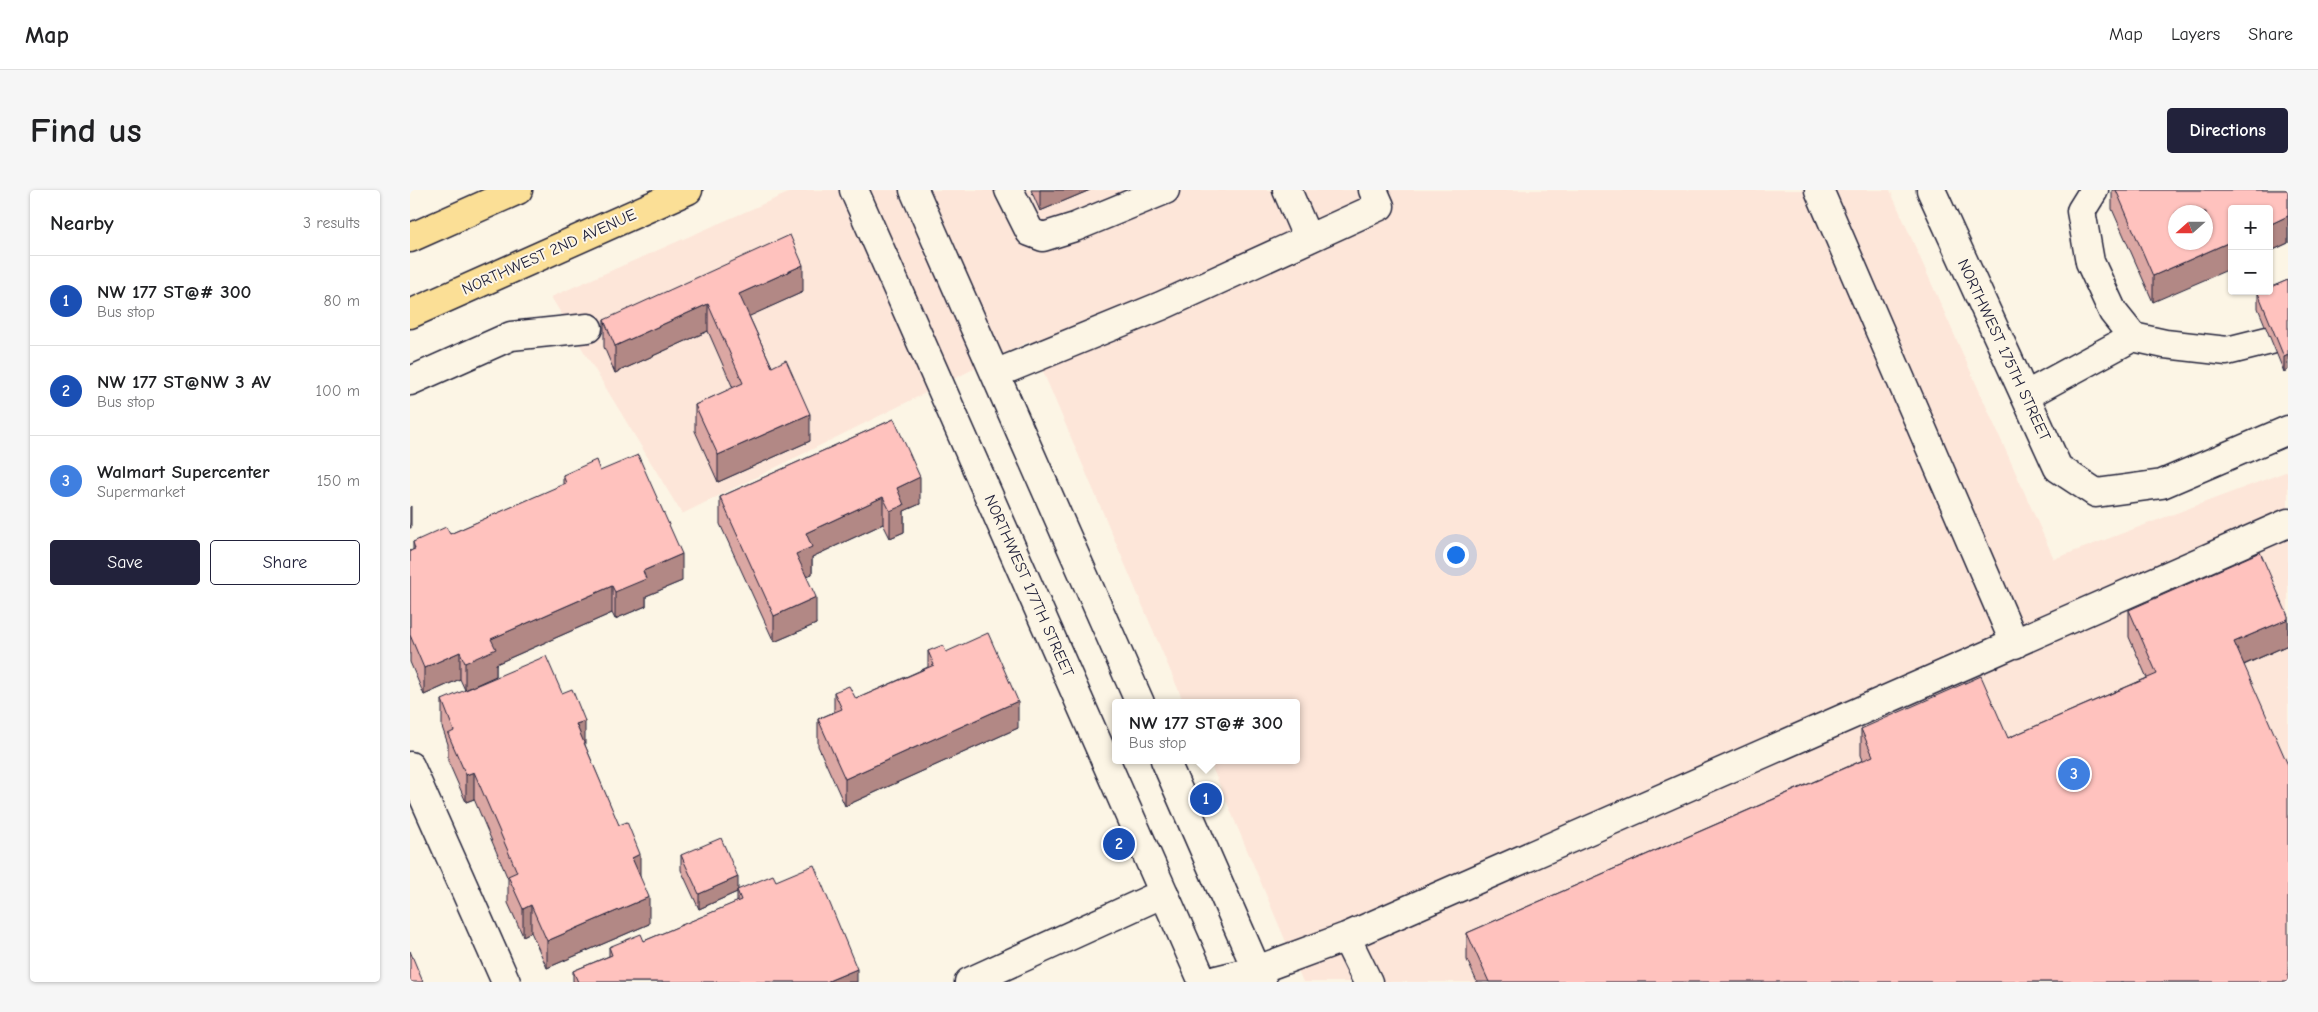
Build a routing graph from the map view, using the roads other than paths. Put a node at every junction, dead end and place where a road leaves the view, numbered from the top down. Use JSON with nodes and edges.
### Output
{"nodes":[{"id":1,"x":518,"y":190,"type":"edge"},
{"id":2,"x":688,"y":190,"type":"edge"},
{"id":3,"x":854,"y":190,"type":"edge"},
{"id":4,"x":914,"y":190,"type":"edge"},
{"id":5,"x":1010,"y":190,"type":"edge"},
{"id":6,"x":1165,"y":190,"type":"edge"},
{"id":7,"x":1287,"y":190,"type":"edge"},
{"id":8,"x":1373,"y":190,"type":"edge"},
{"id":9,"x":1819,"y":190,"type":"edge"},
{"id":10,"x":1931,"y":190,"type":"edge"},
{"id":11,"x":2094,"y":190,"type":"edge"},
{"id":12,"x":410,"y":238,"type":"edge"},
{"id":13,"x":1308,"y":239,"type":"junction"},
{"id":14,"x":410,"y":314,"type":"edge"},
{"id":15,"x":588,"y":328,"type":"dead end"},
{"id":16,"x":2133,"y":337,"type":"junction"},
{"id":17,"x":2271,"y":340,"type":"edge"},
{"id":18,"x":996,"y":374,"type":"junction"},
{"id":19,"x":410,"y":381,"type":"edge"},
{"id":20,"x":2025,"y":396,"type":"junction"},
{"id":21,"x":2288,"y":430,"type":"edge"},
{"id":22,"x":2288,"y":523,"type":"edge"},
{"id":23,"x":2015,"y":644,"type":"junction"},
{"id":24,"x":1138,"y":699,"type":"edge"},
{"id":25,"x":1167,"y":764,"type":"edge"},
{"id":26,"x":410,"y":766,"type":"edge"},
{"id":27,"x":1164,"y":894,"type":"junction"},
{"id":28,"x":1346,"y":936,"type":"junction"},
{"id":29,"x":1260,"y":976,"type":"edge"},
{"id":30,"x":506,"y":982,"type":"edge"},
{"id":31,"x":970,"y":982,"type":"edge"},
{"id":32,"x":1203,"y":982,"type":"edge"},
{"id":33,"x":1208,"y":982,"type":"edge"},
{"id":34,"x":1368,"y":982,"type":"edge"}],
"edges":[{"from":1,"to":12,"type":"main road"},
{"from":2,"to":14,"type":"main road","name":"NORTHWEST 2ND AVENUE"},
{"from":3,"to":27,"type":"street","name":"NORTHWEST 177TH STREET"},
{"from":4,"to":18,"type":"street"},
{"from":5,"to":6,"type":"street"},
{"from":7,"to":13,"type":"street"},
{"from":8,"to":13,"type":"street"},
{"from":9,"to":23,"type":"street"},
{"from":10,"to":20,"type":"street","name":"NORTHWEST 175TH STREET"},
{"from":11,"to":16,"type":"street"},
{"from":13,"to":18,"type":"street"},
{"from":15,"to":19,"type":"street"},
{"from":16,"to":17,"type":"street"},
{"from":16,"to":20,"type":"street"},
{"from":18,"to":24,"type":"street"},
{"from":20,"to":21,"type":"street","name":"NORTHWEST 175TH STREET"},
{"from":22,"to":23,"type":"street"},
{"from":23,"to":28,"type":"street"},
{"from":25,"to":29,"type":"street"},
{"from":26,"to":30,"type":"street"},
{"from":27,"to":31,"type":"street"},
{"from":27,"to":32,"type":"street","name":"NORTHWEST 177TH STREET"},
{"from":28,"to":29,"type":"street"},
{"from":28,"to":34,"type":"street"},
{"from":29,"to":33,"type":"street"}]}
